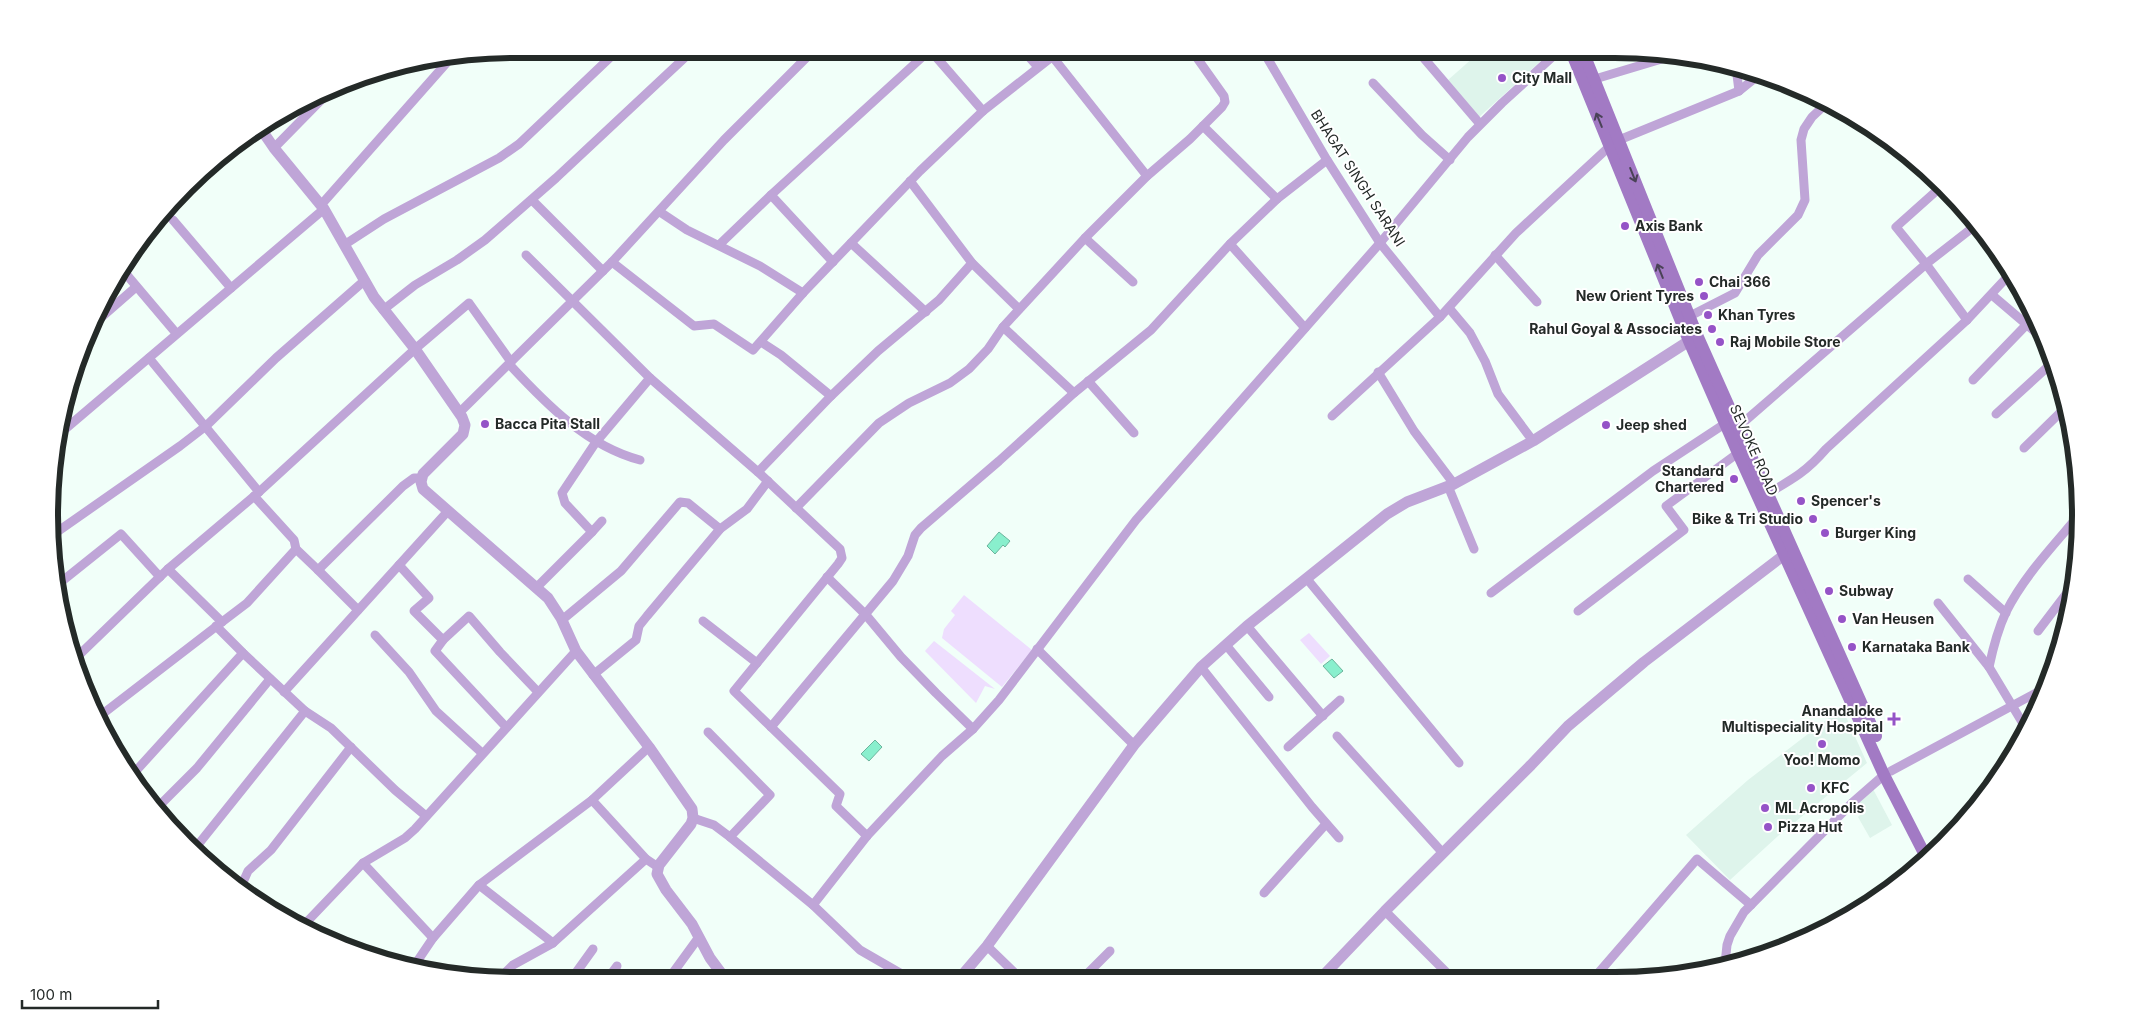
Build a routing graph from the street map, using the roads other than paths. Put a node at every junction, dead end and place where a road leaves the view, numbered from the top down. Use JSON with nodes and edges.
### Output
{"nodes":[{"id":1,"x":610,"y":58,"type":"edge"},
{"id":2,"x":684,"y":58,"type":"edge"},
{"id":3,"x":806,"y":58,"type":"edge"},
{"id":4,"x":920,"y":58,"type":"edge"},
{"id":5,"x":938,"y":58,"type":"edge"},
{"id":6,"x":1030,"y":58,"type":"edge"},
{"id":7,"x":1049,"y":58,"type":"edge"},
{"id":8,"x":1054,"y":58,"type":"edge"},
{"id":9,"x":1197,"y":58,"type":"edge"},
{"id":10,"x":1267,"y":58,"type":"edge"},
{"id":11,"x":1424,"y":58,"type":"edge"},
{"id":12,"x":1551,"y":58,"type":"edge"},
{"id":13,"x":1574,"y":58,"type":"edge"},
{"id":14,"x":1586,"y":58,"type":"edge"},
{"id":15,"x":1660,"y":60,"type":"edge"},
{"id":16,"x":448,"y":62,"type":"edge"},
{"id":17,"x":1038,"y":67,"type":"junction"},
{"id":18,"x":1737,"y":75,"type":"edge"},
{"id":19,"x":1595,"y":79,"type":"junction"},
{"id":20,"x":1753,"y":80,"type":"edge"},
{"id":21,"x":1373,"y":83,"type":"dead end"},
{"id":22,"x":1739,"y":91,"type":"junction"},
{"id":23,"x":319,"y":102,"type":"edge"},
{"id":24,"x":1822,"y":108,"type":"edge"},
{"id":25,"x":983,"y":111,"type":"junction"},
{"id":26,"x":1480,"y":124,"type":"junction"},
{"id":27,"x":1203,"y":126,"type":"junction"},
{"id":28,"x":264,"y":133,"type":"edge"},
{"id":29,"x":1614,"y":143,"type":"junction"},
{"id":30,"x":274,"y":148,"type":"junction"},
{"id":31,"x":1327,"y":160,"type":"junction"},
{"id":32,"x":1450,"y":160,"type":"junction"},
{"id":33,"x":1147,"y":176,"type":"junction"},
{"id":34,"x":910,"y":181,"type":"junction"},
{"id":35,"x":1937,"y":190,"type":"edge"},
{"id":36,"x":771,"y":195,"type":"junction"},
{"id":37,"x":1277,"y":199,"type":"junction"},
{"id":38,"x":532,"y":200,"type":"junction"},
{"id":39,"x":323,"y":207,"type":"junction"},
{"id":40,"x":660,"y":212,"type":"junction"},
{"id":41,"x":173,"y":220,"type":"dead end"},
{"id":42,"x":1971,"y":229,"type":"edge"},
{"id":43,"x":1085,"y":238,"type":"junction"},
{"id":44,"x":851,"y":243,"type":"junction"},
{"id":45,"x":1380,"y":243,"type":"junction"},
{"id":46,"x":1230,"y":244,"type":"junction"},
{"id":47,"x":344,"y":245,"type":"junction"},
{"id":48,"x":719,"y":245,"type":"junction"},
{"id":49,"x":526,"y":256,"type":"dead end"},
{"id":50,"x":1494,"y":256,"type":"junction"},
{"id":51,"x":612,"y":262,"type":"junction"},
{"id":52,"x":833,"y":262,"type":"junction"},
{"id":53,"x":972,"y":263,"type":"junction"},
{"id":54,"x":1926,"y":264,"type":"junction"},
{"id":55,"x":604,"y":271,"type":"junction"},
{"id":56,"x":126,"y":275,"type":"edge"},
{"id":57,"x":2006,"y":280,"type":"edge"},
{"id":58,"x":364,"y":281,"type":"junction"},
{"id":59,"x":1133,"y":282,"type":"dead end"},
{"id":60,"x":136,"y":287,"type":"junction"},
{"id":61,"x":231,"y":288,"type":"junction"},
{"id":62,"x":803,"y":293,"type":"junction"},
{"id":63,"x":1992,"y":295,"type":"junction"},
{"id":64,"x":572,"y":302,"type":"junction"},
{"id":65,"x":1537,"y":302,"type":"dead end"},
{"id":66,"x":1449,"y":308,"type":"junction"},
{"id":67,"x":1019,"y":309,"type":"junction"},
{"id":68,"x":383,"y":310,"type":"junction"},
{"id":69,"x":926,"y":312,"type":"junction"},
{"id":70,"x":104,"y":315,"type":"edge"},
{"id":71,"x":1690,"y":316,"type":"junction"},
{"id":72,"x":1440,"y":317,"type":"junction"},
{"id":73,"x":1967,"y":320,"type":"junction"},
{"id":74,"x":2027,"y":325,"type":"junction"},
{"id":75,"x":1003,"y":327,"type":"junction"},
{"id":76,"x":1305,"y":328,"type":"junction"},
{"id":77,"x":2032,"y":329,"type":"edge"},
{"id":78,"x":176,"y":333,"type":"junction"},
{"id":79,"x":1693,"y":338,"type":"junction"},
{"id":80,"x":761,"y":342,"type":"junction"},
{"id":81,"x":415,"y":349,"type":"junction"},
{"id":82,"x":148,"y":358,"type":"junction"},
{"id":83,"x":510,"y":363,"type":"junction"},
{"id":84,"x":2047,"y":367,"type":"edge"},
{"id":85,"x":1378,"y":372,"type":"junction"},
{"id":86,"x":650,"y":378,"type":"junction"},
{"id":87,"x":1973,"y":380,"type":"dead end"},
{"id":88,"x":1088,"y":381,"type":"junction"},
{"id":89,"x":1074,"y":393,"type":"junction"},
{"id":90,"x":831,"y":396,"type":"junction"},
{"id":91,"x":460,"y":412,"type":"junction"},
{"id":92,"x":2060,"y":412,"type":"edge"},
{"id":93,"x":1996,"y":414,"type":"dead end"},
{"id":94,"x":1332,"y":416,"type":"dead end"},
{"id":95,"x":1732,"y":425,"type":"junction"},
{"id":96,"x":206,"y":426,"type":"junction"},
{"id":97,"x":66,"y":429,"type":"edge"},
{"id":98,"x":1134,"y":433,"type":"dead end"},
{"id":99,"x":1533,"y":441,"type":"junction"},
{"id":100,"x":596,"y":442,"type":"junction"},
{"id":101,"x":2024,"y":448,"type":"dead end"},
{"id":102,"x":1738,"y":453,"type":"junction"},
{"id":103,"x":640,"y":460,"type":"dead end"},
{"id":104,"x":758,"y":472,"type":"junction"},
{"id":105,"x":422,"y":478,"type":"junction"},
{"id":106,"x":768,"y":481,"type":"junction"},
{"id":107,"x":1451,"y":485,"type":"junction"},
{"id":108,"x":257,"y":494,"type":"junction"},
{"id":109,"x":1767,"y":494,"type":"junction"},
{"id":110,"x":796,"y":508,"type":"junction"},
{"id":111,"x":448,"y":511,"type":"junction"},
{"id":112,"x":602,"y":521,"type":"dead end"},
{"id":113,"x":2072,"y":524,"type":"edge"},
{"id":114,"x":720,"y":529,"type":"junction"},
{"id":115,"x":58,"y":531,"type":"edge"},
{"id":116,"x":592,"y":532,"type":"junction"},
{"id":117,"x":296,"y":549,"type":"junction"},
{"id":118,"x":1474,"y":549,"type":"dead end"},
{"id":119,"x":1789,"y":552,"type":"junction"},
{"id":120,"x":399,"y":565,"type":"junction"},
{"id":121,"x":168,"y":569,"type":"junction"},
{"id":122,"x":318,"y":570,"type":"junction"},
{"id":123,"x":160,"y":577,"type":"junction"},
{"id":124,"x":828,"y":577,"type":"junction"},
{"id":125,"x":1307,"y":579,"type":"junction"},
{"id":126,"x":1968,"y":579,"type":"dead end"},
{"id":127,"x":62,"y":581,"type":"edge"},
{"id":128,"x":537,"y":587,"type":"junction"},
{"id":129,"x":1491,"y":593,"type":"dead end"},
{"id":130,"x":2064,"y":596,"type":"edge"},
{"id":131,"x":1938,"y":603,"type":"dead end"},
{"id":132,"x":358,"y":610,"type":"junction"},
{"id":133,"x":1578,"y":611,"type":"dead end"},
{"id":134,"x":2006,"y":613,"type":"junction"},
{"id":135,"x":866,"y":614,"type":"junction"},
{"id":136,"x":562,"y":620,"type":"junction"},
{"id":137,"x":703,"y":621,"type":"dead end"},
{"id":138,"x":219,"y":624,"type":"junction"},
{"id":139,"x":1247,"y":626,"type":"junction"},
{"id":140,"x":2038,"y":631,"type":"dead end"},
{"id":141,"x":375,"y":636,"type":"dead end"},
{"id":142,"x":443,"y":640,"type":"junction"},
{"id":143,"x":1226,"y":645,"type":"junction"},
{"id":144,"x":1037,"y":649,"type":"junction"},
{"id":145,"x":576,"y":651,"type":"junction"},
{"id":146,"x":243,"y":653,"type":"junction"},
{"id":147,"x":80,"y":654,"type":"edge"},
{"id":148,"x":757,"y":663,"type":"junction"},
{"id":149,"x":1201,"y":667,"type":"junction"},
{"id":150,"x":1989,"y":667,"type":"junction"},
{"id":151,"x":594,"y":675,"type":"junction"},
{"id":152,"x":270,"y":679,"type":"junction"},
{"id":153,"x":284,"y":692,"type":"junction"},
{"id":154,"x":538,"y":692,"type":"junction"},
{"id":155,"x":2036,"y":693,"type":"edge"},
{"id":156,"x":1269,"y":697,"type":"dead end"},
{"id":157,"x":1340,"y":700,"type":"dead end"},
{"id":158,"x":2011,"y":707,"type":"junction"},
{"id":159,"x":305,"y":711,"type":"junction"},
{"id":160,"x":103,"y":713,"type":"edge"},
{"id":161,"x":1323,"y":716,"type":"junction"},
{"id":162,"x":2021,"y":722,"type":"edge"},
{"id":163,"x":506,"y":727,"type":"junction"},
{"id":164,"x":771,"y":727,"type":"junction"},
{"id":165,"x":973,"y":729,"type":"junction"},
{"id":166,"x":708,"y":732,"type":"dead end"},
{"id":167,"x":1337,"y":736,"type":"dead end"},
{"id":168,"x":1134,"y":745,"type":"junction"},
{"id":169,"x":351,"y":747,"type":"junction"},
{"id":170,"x":648,"y":747,"type":"junction"},
{"id":171,"x":1288,"y":747,"type":"dead end"},
{"id":172,"x":482,"y":753,"type":"junction"},
{"id":173,"x":1459,"y":763,"type":"dead end"},
{"id":174,"x":136,"y":770,"type":"edge"},
{"id":175,"x":1887,"y":773,"type":"junction"},
{"id":176,"x":592,"y":800,"type":"junction"},
{"id":177,"x":161,"y":804,"type":"edge"},
{"id":178,"x":426,"y":816,"type":"junction"},
{"id":179,"x":694,"y":818,"type":"junction"},
{"id":180,"x":1326,"y":824,"type":"junction"},
{"id":181,"x":868,"y":836,"type":"junction"},
{"id":182,"x":730,"y":837,"type":"junction"},
{"id":183,"x":1339,"y":838,"type":"dead end"},
{"id":184,"x":198,"y":845,"type":"edge"},
{"id":185,"x":1929,"y":848,"type":"edge"},
{"id":186,"x":1442,"y":852,"type":"junction"},
{"id":187,"x":1924,"y":852,"type":"edge"},
{"id":188,"x":646,"y":860,"type":"junction"},
{"id":189,"x":363,"y":863,"type":"junction"},
{"id":190,"x":658,"y":867,"type":"junction"},
{"id":191,"x":243,"y":883,"type":"edge"},
{"id":192,"x":479,"y":885,"type":"junction"},
{"id":193,"x":1264,"y":894,"type":"dead end"},
{"id":194,"x":813,"y":905,"type":"junction"},
{"id":195,"x":1751,"y":905,"type":"junction"},
{"id":196,"x":1385,"y":911,"type":"junction"},
{"id":197,"x":309,"y":923,"type":"edge"},
{"id":198,"x":699,"y":937,"type":"junction"},
{"id":199,"x":433,"y":938,"type":"junction"},
{"id":200,"x":553,"y":943,"type":"junction"},
{"id":201,"x":987,"y":946,"type":"junction"},
{"id":202,"x":593,"y":949,"type":"dead end"},
{"id":203,"x":1110,"y":951,"type":"dead end"},
{"id":204,"x":1725,"y":959,"type":"edge"},
{"id":205,"x":416,"y":962,"type":"edge"},
{"id":206,"x":617,"y":966,"type":"dead end"},
{"id":207,"x":506,"y":972,"type":"edge"},
{"id":208,"x":576,"y":972,"type":"edge"},
{"id":209,"x":613,"y":972,"type":"edge"},
{"id":210,"x":673,"y":972,"type":"edge"},
{"id":211,"x":721,"y":972,"type":"edge"},
{"id":212,"x":898,"y":972,"type":"edge"},
{"id":213,"x":965,"y":972,"type":"edge"},
{"id":214,"x":1012,"y":972,"type":"edge"},
{"id":215,"x":1089,"y":972,"type":"edge"},
{"id":216,"x":1327,"y":972,"type":"edge"},
{"id":217,"x":1446,"y":972,"type":"edge"},
{"id":218,"x":1599,"y":972,"type":"edge"}],
"edges":[{"from":1,"to":47,"type":"street"},
{"from":2,"to":38,"type":"street"},
{"from":3,"to":40,"type":"street"},
{"from":4,"to":36,"type":"street"},
{"from":5,"to":25,"type":"street"},
{"from":6,"to":17,"type":"street"},
{"from":7,"to":17,"type":"street"},
{"from":8,"to":33,"type":"street"},
{"from":9,"to":27,"type":"street"},
{"from":10,"to":31,"type":"street","name":"BHAGAT SINGH SARANI"},
{"from":11,"to":26,"type":"street"},
{"from":12,"to":26,"type":"street"},
{"from":29,"to":13,"type":"main road","name":"SEVOKE ROAD","one_way":true},
{"from":14,"to":19,"type":"main road","name":"SEVOKE ROAD"},
{"from":15,"to":19,"type":"street"},
{"from":16,"to":39,"type":"street"},
{"from":17,"to":25,"type":"street"},
{"from":18,"to":22,"type":"street"},
{"from":19,"to":29,"type":"main road","name":"SEVOKE ROAD"},
{"from":20,"to":22,"type":"street"},
{"from":21,"to":32,"type":"street"},
{"from":22,"to":29,"type":"street"},
{"from":23,"to":30,"type":"street"},
{"from":24,"to":71,"type":"street"},
{"from":25,"to":34,"type":"street"},
{"from":26,"to":32,"type":"street"},
{"from":27,"to":33,"type":"street"},
{"from":27,"to":37,"type":"street"},
{"from":28,"to":30,"type":"street"},
{"from":29,"to":50,"type":"street"},
{"from":29,"to":71,"type":"main road","name":"SEVOKE ROAD","one_way":true},
{"from":79,"to":29,"type":"main road","name":"SEVOKE ROAD","one_way":true},
{"from":30,"to":39,"type":"street"},
{"from":31,"to":37,"type":"street"},
{"from":31,"to":45,"type":"street","name":"BHAGAT SINGH SARANI"},
{"from":32,"to":45,"type":"street"},
{"from":33,"to":43,"type":"street"},
{"from":34,"to":44,"type":"street"},
{"from":34,"to":53,"type":"street"},
{"from":35,"to":54,"type":"street"},
{"from":36,"to":48,"type":"street"},
{"from":36,"to":52,"type":"street"},
{"from":37,"to":46,"type":"street"},
{"from":38,"to":55,"type":"street"},
{"from":38,"to":68,"type":"street"},
{"from":39,"to":47,"type":"street"},
{"from":39,"to":61,"type":"street"},
{"from":40,"to":48,"type":"street"},
{"from":40,"to":51,"type":"street"},
{"from":41,"to":61,"type":"street"},
{"from":42,"to":54,"type":"street"},
{"from":43,"to":59,"type":"street"},
{"from":43,"to":67,"type":"street"},
{"from":44,"to":52,"type":"street"},
{"from":44,"to":69,"type":"street"},
{"from":45,"to":72,"type":"street","name":"BHAGAT SINGH SARANI"},
{"from":45,"to":76,"type":"street"},
{"from":46,"to":76,"type":"street"},
{"from":46,"to":88,"type":"street"},
{"from":47,"to":58,"type":"street"},
{"from":48,"to":62,"type":"street"},
{"from":49,"to":64,"type":"street"},
{"from":50,"to":65,"type":"street"},
{"from":50,"to":66,"type":"street"},
{"from":51,"to":55,"type":"street"},
{"from":51,"to":80,"type":"street"},
{"from":52,"to":62,"type":"street"},
{"from":53,"to":67,"type":"street"},
{"from":53,"to":69,"type":"street"},
{"from":54,"to":73,"type":"street"},
{"from":54,"to":95,"type":"street"},
{"from":55,"to":64,"type":"street"},
{"from":56,"to":60,"type":"street"},
{"from":57,"to":63,"type":"street"},
{"from":58,"to":68,"type":"street"},
{"from":58,"to":96,"type":"street"},
{"from":60,"to":70,"type":"street"},
{"from":60,"to":78,"type":"street"},
{"from":61,"to":78,"type":"street"},
{"from":62,"to":80,"type":"street"},
{"from":63,"to":73,"type":"street"},
{"from":63,"to":74,"type":"street"},
{"from":64,"to":83,"type":"street"},
{"from":64,"to":86,"type":"street"},
{"from":66,"to":72,"type":"street"},
{"from":66,"to":99,"type":"street"},
{"from":67,"to":75,"type":"street"},
{"from":68,"to":81,"type":"street"},
{"from":69,"to":90,"type":"street"},
{"from":71,"to":79,"type":"main road","name":"SEVOKE ROAD"},
{"from":72,"to":85,"type":"street"},
{"from":73,"to":109,"type":"street"},
{"from":74,"to":77,"type":"street"},
{"from":74,"to":87,"type":"street"},
{"from":75,"to":89,"type":"street"},
{"from":75,"to":110,"type":"street"},
{"from":76,"to":144,"type":"street"},
{"from":78,"to":82,"type":"street"},
{"from":79,"to":95,"type":"main road","name":"SEVOKE ROAD"},
{"from":79,"to":99,"type":"street"},
{"from":80,"to":90,"type":"street"},
{"from":81,"to":83,"type":"street"},
{"from":81,"to":91,"type":"street"},
{"from":81,"to":108,"type":"street"},
{"from":82,"to":96,"type":"street"},
{"from":82,"to":97,"type":"street"},
{"from":83,"to":91,"type":"street"},
{"from":83,"to":100,"type":"street"},
{"from":84,"to":93,"type":"street"},
{"from":85,"to":94,"type":"street"},
{"from":85,"to":107,"type":"street"},
{"from":86,"to":100,"type":"street"},
{"from":86,"to":104,"type":"street"},
{"from":88,"to":89,"type":"street"},
{"from":88,"to":98,"type":"street"},
{"from":89,"to":135,"type":"street"},
{"from":90,"to":104,"type":"street"},
{"from":91,"to":105,"type":"street"},
{"from":92,"to":101,"type":"street"},
{"from":95,"to":102,"type":"main road","name":"SEVOKE ROAD"},
{"from":95,"to":109,"type":"main road","name":"SEVOKE ROAD"},
{"from":95,"to":129,"type":"street"},
{"from":96,"to":108,"type":"street"},
{"from":96,"to":115,"type":"street"},
{"from":99,"to":107,"type":"street"},
{"from":100,"to":103,"type":"street"},
{"from":100,"to":116,"type":"street"},
{"from":102,"to":119,"type":"main road","name":"SEVOKE ROAD"},
{"from":102,"to":133,"type":"street"},
{"from":104,"to":106,"type":"street"},
{"from":105,"to":111,"type":"street"},
{"from":105,"to":122,"type":"street"},
{"from":106,"to":110,"type":"street"},
{"from":106,"to":114,"type":"street"},
{"from":107,"to":118,"type":"street"},
{"from":107,"to":125,"type":"street"},
{"from":108,"to":117,"type":"street"},
{"from":108,"to":121,"type":"street"},
{"from":109,"to":119,"type":"main road","name":"SEVOKE ROAD"},
{"from":110,"to":124,"type":"street"},
{"from":111,"to":120,"type":"street"},
{"from":111,"to":128,"type":"street"},
{"from":112,"to":116,"type":"street"},
{"from":113,"to":134,"type":"street"},
{"from":114,"to":136,"type":"street"},
{"from":114,"to":151,"type":"street"},
{"from":116,"to":128,"type":"street"},
{"from":117,"to":122,"type":"street"},
{"from":117,"to":138,"type":"street"},
{"from":119,"to":175,"type":"main road","name":"SEVOKE ROAD"},
{"from":119,"to":186,"type":"street"},
{"from":120,"to":132,"type":"street"},
{"from":120,"to":142,"type":"street"},
{"from":121,"to":123,"type":"street"},
{"from":121,"to":138,"type":"street"},
{"from":122,"to":132,"type":"street"},
{"from":123,"to":127,"type":"street"},
{"from":123,"to":147,"type":"street"},
{"from":124,"to":135,"type":"street"},
{"from":124,"to":148,"type":"street"},
{"from":125,"to":139,"type":"street"},
{"from":125,"to":173,"type":"street"},
{"from":126,"to":134,"type":"street"},
{"from":128,"to":136,"type":"street"},
{"from":130,"to":140,"type":"street"},
{"from":131,"to":150,"type":"street"},
{"from":132,"to":153,"type":"street"},
{"from":134,"to":150,"type":"street"},
{"from":135,"to":164,"type":"street"},
{"from":135,"to":165,"type":"street"},
{"from":136,"to":145,"type":"street"},
{"from":137,"to":148,"type":"street"},
{"from":138,"to":146,"type":"street"},
{"from":138,"to":160,"type":"street"},
{"from":139,"to":143,"type":"street"},
{"from":139,"to":161,"type":"street"},
{"from":141,"to":172,"type":"street"},
{"from":142,"to":154,"type":"street"},
{"from":142,"to":163,"type":"street"},
{"from":143,"to":149,"type":"street"},
{"from":143,"to":156,"type":"street"},
{"from":144,"to":165,"type":"street"},
{"from":144,"to":168,"type":"street"},
{"from":145,"to":151,"type":"street"},
{"from":145,"to":154,"type":"street"},
{"from":146,"to":152,"type":"street"},
{"from":146,"to":174,"type":"street"},
{"from":148,"to":164,"type":"street"},
{"from":149,"to":168,"type":"street"},
{"from":149,"to":180,"type":"street"},
{"from":150,"to":158,"type":"street"},
{"from":151,"to":170,"type":"street"},
{"from":152,"to":153,"type":"street"},
{"from":152,"to":177,"type":"street"},
{"from":153,"to":159,"type":"street"},
{"from":154,"to":163,"type":"street"},
{"from":155,"to":158,"type":"street"},
{"from":157,"to":161,"type":"street"},
{"from":158,"to":162,"type":"street"},
{"from":158,"to":175,"type":"street"},
{"from":159,"to":169,"type":"street"},
{"from":159,"to":184,"type":"street"},
{"from":161,"to":171,"type":"street"},
{"from":163,"to":172,"type":"street"},
{"from":164,"to":181,"type":"street"},
{"from":165,"to":181,"type":"street"},
{"from":166,"to":182,"type":"street"},
{"from":167,"to":186,"type":"street"},
{"from":168,"to":201,"type":"street"},
{"from":169,"to":178,"type":"street"},
{"from":169,"to":191,"type":"street"},
{"from":170,"to":176,"type":"street"},
{"from":170,"to":179,"type":"street"},
{"from":172,"to":178,"type":"street"},
{"from":175,"to":185,"type":"main road","name":"SEVOKE ROAD"},
{"from":175,"to":187,"type":"main road","name":"SEVOKE ROAD"},
{"from":175,"to":195,"type":"street"},
{"from":176,"to":188,"type":"street"},
{"from":176,"to":192,"type":"street"},
{"from":178,"to":189,"type":"street"},
{"from":179,"to":182,"type":"street"},
{"from":179,"to":190,"type":"street"},
{"from":180,"to":183,"type":"street"},
{"from":180,"to":193,"type":"street"},
{"from":181,"to":194,"type":"street"},
{"from":182,"to":194,"type":"street"},
{"from":186,"to":196,"type":"street"},
{"from":188,"to":190,"type":"street"},
{"from":188,"to":200,"type":"street"},
{"from":189,"to":197,"type":"street"},
{"from":189,"to":199,"type":"street"},
{"from":190,"to":198,"type":"street"},
{"from":192,"to":199,"type":"street"},
{"from":192,"to":200,"type":"street"},
{"from":194,"to":212,"type":"street"},
{"from":195,"to":204,"type":"street"},
{"from":195,"to":218,"type":"street"},
{"from":196,"to":216,"type":"street"},
{"from":196,"to":217,"type":"street"},
{"from":198,"to":210,"type":"street"},
{"from":198,"to":211,"type":"street"},
{"from":199,"to":205,"type":"street"},
{"from":200,"to":207,"type":"street"},
{"from":201,"to":213,"type":"street"},
{"from":201,"to":214,"type":"street"},
{"from":202,"to":208,"type":"street"},
{"from":203,"to":215,"type":"street"},
{"from":206,"to":209,"type":"street"}]}
